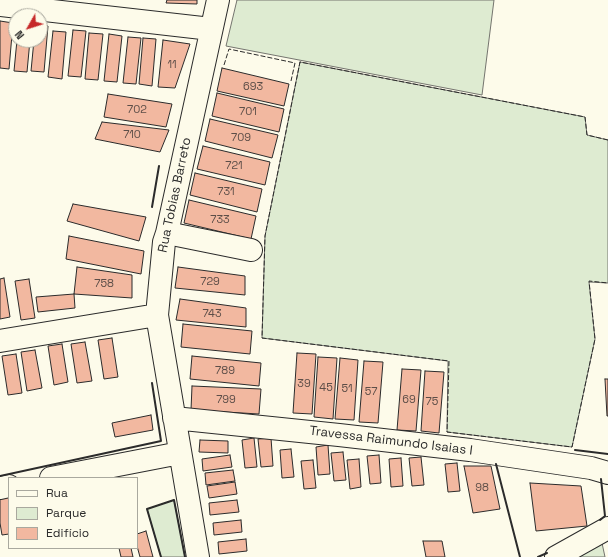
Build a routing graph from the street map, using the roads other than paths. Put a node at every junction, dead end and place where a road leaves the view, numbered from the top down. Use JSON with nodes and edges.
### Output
{"nodes":[{"id":1,"x":218,"y":0,"type":"edge"},
{"id":2,"x":0,"y":5,"type":"edge"},
{"id":3,"x":211,"y":29,"type":"junction"},
{"id":4,"x":167,"y":233,"type":"junction"},
{"id":5,"x":251,"y":250,"type":"dead end"},
{"id":6,"x":157,"y":315,"type":"junction"},
{"id":7,"x":0,"y":341,"type":"edge"},
{"id":8,"x":174,"y":418,"type":"junction"},
{"id":9,"x":180,"y":453,"type":"junction"},
{"id":10,"x":608,"y":472,"type":"edge"},
{"id":11,"x":56,"y":477,"type":"edge"},
{"id":12,"x":608,"y":528,"type":"edge"},
{"id":13,"x":198,"y":557,"type":"edge"},
{"id":14,"x":556,"y":557,"type":"edge"}],
"edges":[{"from":1,"to":3,"type":"street","name":"Rua Tobias Barreto"},
{"from":2,"to":3,"type":"street"},
{"from":3,"to":4,"type":"street","name":"Rua Tobias Barreto"},
{"from":4,"to":5,"type":"street"},
{"from":4,"to":6,"type":"street","name":"Rua Tobias Barreto"},
{"from":6,"to":7,"type":"street"},
{"from":6,"to":8,"type":"street","name":"Rua Tobias Barreto"},
{"from":8,"to":9,"type":"street","name":"Rua Tobias Barreto"},
{"from":8,"to":10,"type":"street","name":"Travessa Raimundo Isaias I"},
{"from":9,"to":11,"type":"street"},
{"from":9,"to":13,"type":"street","name":"Rua Tobias Barreto"},
{"from":12,"to":14,"type":"street"}]}
